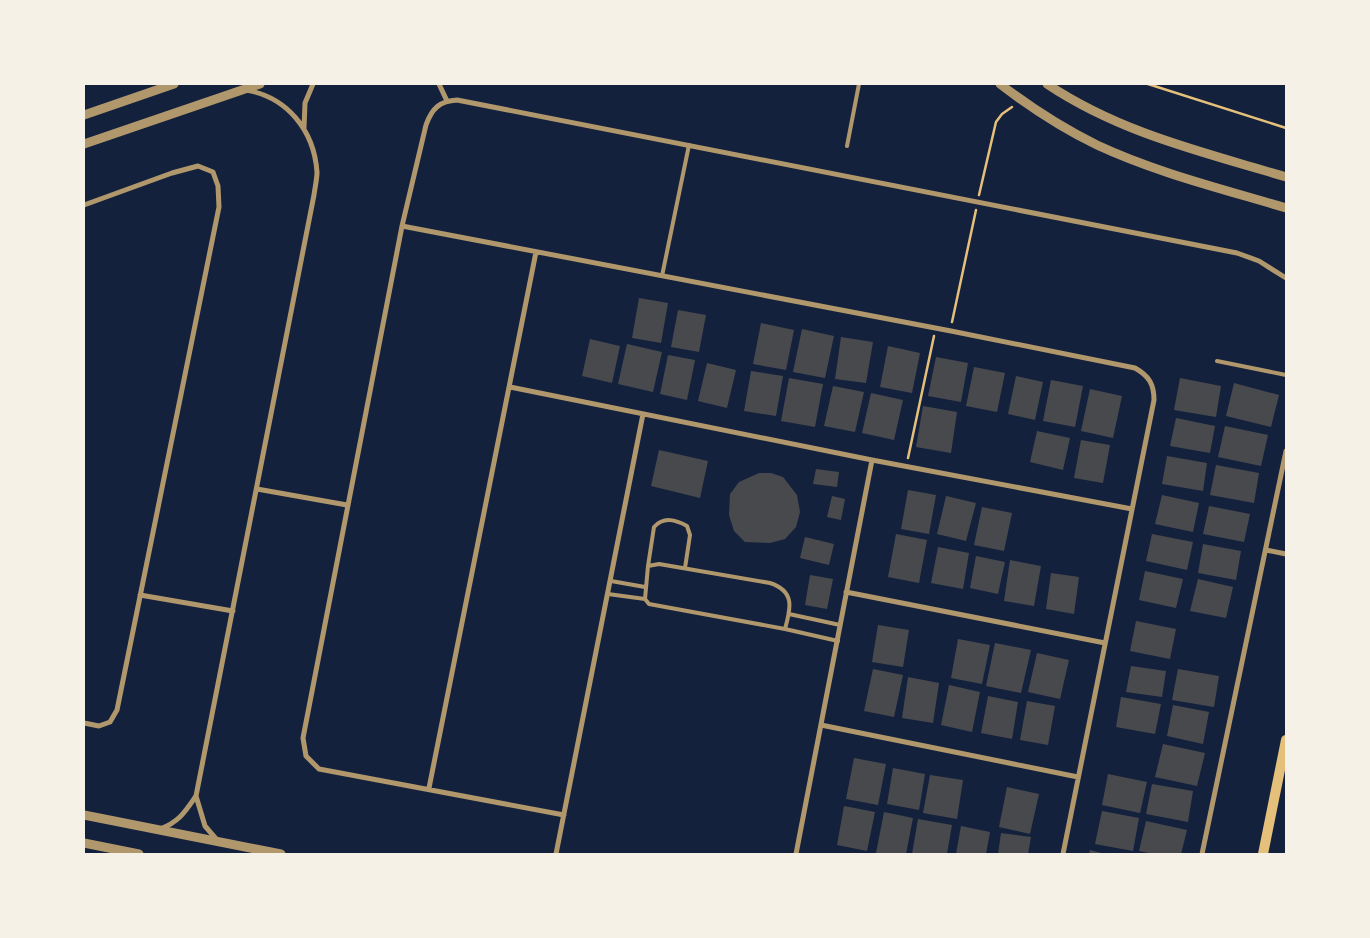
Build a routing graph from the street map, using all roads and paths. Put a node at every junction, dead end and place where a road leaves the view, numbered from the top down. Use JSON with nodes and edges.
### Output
{"nodes":[{"id":1,"x":174,"y":84,"type":"edge"},
{"id":2,"x":260,"y":84,"type":"edge"},
{"id":3,"x":313,"y":84,"type":"edge"},
{"id":4,"x":440,"y":84,"type":"edge"},
{"id":5,"x":859,"y":84,"type":"edge"},
{"id":6,"x":1000,"y":84,"type":"edge"},
{"id":7,"x":1047,"y":84,"type":"edge"},
{"id":8,"x":1148,"y":84,"type":"edge"},
{"id":9,"x":243,"y":90,"type":"junction"},
{"id":10,"x":447,"y":101,"type":"junction"},
{"id":11,"x":84,"y":115,"type":"edge"},
{"id":12,"x":1286,"y":128,"type":"edge"},
{"id":13,"x":304,"y":129,"type":"junction"},
{"id":14,"x":84,"y":144,"type":"edge"},
{"id":15,"x":689,"y":145,"type":"junction"},
{"id":16,"x":847,"y":146,"type":"dead end"},
{"id":17,"x":1286,"y":177,"type":"edge"},
{"id":18,"x":84,"y":205,"type":"edge"},
{"id":19,"x":1286,"y":208,"type":"edge"},
{"id":20,"x":402,"y":226,"type":"junction"},
{"id":21,"x":536,"y":252,"type":"junction"},
{"id":22,"x":662,"y":276,"type":"junction"},
{"id":23,"x":1286,"y":278,"type":"edge"},
{"id":24,"x":935,"y":328,"type":"junction"},
{"id":25,"x":1217,"y":362,"type":"dead end"},
{"id":26,"x":1286,"y":375,"type":"edge"},
{"id":27,"x":510,"y":387,"type":"junction"},
{"id":28,"x":643,"y":414,"type":"junction"},
{"id":29,"x":1286,"y":451,"type":"edge"},
{"id":30,"x":872,"y":460,"type":"junction"},
{"id":31,"x":906,"y":466,"type":"junction"},
{"id":32,"x":257,"y":489,"type":"junction"},
{"id":33,"x":347,"y":506,"type":"junction"},
{"id":34,"x":1132,"y":509,"type":"junction"},
{"id":35,"x":1266,"y":550,"type":"junction"},
{"id":36,"x":1286,"y":554,"type":"edge"},
{"id":37,"x":648,"y":566,"type":"junction"},
{"id":38,"x":685,"y":568,"type":"junction"},
{"id":39,"x":611,"y":582,"type":"junction"},
{"id":40,"x":646,"y":587,"type":"junction"},
{"id":41,"x":846,"y":592,"type":"junction"},
{"id":42,"x":608,"y":594,"type":"junction"},
{"id":43,"x":140,"y":595,"type":"junction"},
{"id":44,"x":645,"y":599,"type":"junction"},
{"id":45,"x":233,"y":611,"type":"junction"},
{"id":46,"x":789,"y":614,"type":"junction"},
{"id":47,"x":840,"y":625,"type":"junction"},
{"id":48,"x":786,"y":629,"type":"junction"},
{"id":49,"x":838,"y":641,"type":"junction"},
{"id":50,"x":1105,"y":643,"type":"junction"},
{"id":51,"x":84,"y":723,"type":"edge"},
{"id":52,"x":821,"y":725,"type":"junction"},
{"id":53,"x":1286,"y":740,"type":"edge"},
{"id":54,"x":1078,"y":777,"type":"junction"},
{"id":55,"x":429,"y":788,"type":"junction"},
{"id":56,"x":196,"y":796,"type":"junction"},
{"id":57,"x":84,"y":815,"type":"edge"},
{"id":58,"x":564,"y":815,"type":"junction"},
{"id":59,"x":157,"y":830,"type":"junction"},
{"id":60,"x":218,"y":842,"type":"junction"},
{"id":61,"x":84,"y":843,"type":"edge"},
{"id":62,"x":139,"y":854,"type":"edge"},
{"id":63,"x":281,"y":854,"type":"edge"},
{"id":64,"x":556,"y":854,"type":"edge"},
{"id":65,"x":796,"y":854,"type":"edge"},
{"id":66,"x":1063,"y":854,"type":"edge"},
{"id":67,"x":1202,"y":854,"type":"edge"},
{"id":68,"x":1263,"y":854,"type":"edge"}],
"edges":[{"from":1,"to":11,"type":"street"},
{"from":2,"to":9,"type":"street"},
{"from":3,"to":13,"type":"street"},
{"from":4,"to":10,"type":"street"},
{"from":5,"to":16,"type":"lane"},
{"from":6,"to":19,"type":"street"},
{"from":7,"to":17,"type":"street"},
{"from":8,"to":12,"type":"path"},
{"from":9,"to":13,"type":"street"},
{"from":9,"to":14,"type":"street"},
{"from":10,"to":15,"type":"street"},
{"from":10,"to":20,"type":"street"},
{"from":13,"to":32,"type":"street"},
{"from":15,"to":22,"type":"lane"},
{"from":15,"to":23,"type":"street"},
{"from":18,"to":43,"type":"street"},
{"from":20,"to":21,"type":"street"},
{"from":20,"to":33,"type":"street"},
{"from":21,"to":22,"type":"street"},
{"from":21,"to":27,"type":"street"},
{"from":22,"to":24,"type":"street"},
{"from":24,"to":31,"type":"path"},
{"from":24,"to":34,"type":"street"},
{"from":25,"to":26,"type":"lane"},
{"from":27,"to":28,"type":"street"},
{"from":27,"to":55,"type":"street"},
{"from":28,"to":30,"type":"street"},
{"from":28,"to":39,"type":"street"},
{"from":29,"to":35,"type":"street"},
{"from":30,"to":31,"type":"street"},
{"from":30,"to":41,"type":"street"},
{"from":31,"to":34,"type":"street"},
{"from":32,"to":33,"type":"street"},
{"from":32,"to":45,"type":"street"},
{"from":33,"to":55,"type":"street"},
{"from":34,"to":50,"type":"street"},
{"from":35,"to":36,"type":"street"},
{"from":35,"to":67,"type":"street"},
{"from":37,"to":38,"type":"lane"},
{"from":37,"to":38,"type":"lane"},
{"from":37,"to":40,"type":"lane"},
{"from":38,"to":46,"type":"lane"},
{"from":39,"to":40,"type":"lane"},
{"from":39,"to":42,"type":"street"},
{"from":40,"to":44,"type":"lane"},
{"from":41,"to":47,"type":"street"},
{"from":41,"to":50,"type":"street"},
{"from":42,"to":44,"type":"lane"},
{"from":42,"to":58,"type":"street"},
{"from":43,"to":45,"type":"street"},
{"from":43,"to":51,"type":"street"},
{"from":44,"to":48,"type":"lane"},
{"from":45,"to":56,"type":"street"},
{"from":46,"to":47,"type":"lane"},
{"from":46,"to":48,"type":"lane"},
{"from":47,"to":49,"type":"street"},
{"from":48,"to":49,"type":"lane"},
{"from":49,"to":52,"type":"street"},
{"from":50,"to":54,"type":"street"},
{"from":52,"to":54,"type":"street"},
{"from":52,"to":65,"type":"street"},
{"from":53,"to":68,"type":"main road"},
{"from":54,"to":66,"type":"street"},
{"from":55,"to":58,"type":"street"},
{"from":56,"to":59,"type":"street"},
{"from":56,"to":60,"type":"street"},
{"from":57,"to":59,"type":"street"},
{"from":58,"to":64,"type":"street"},
{"from":59,"to":60,"type":"street"},
{"from":60,"to":63,"type":"street"},
{"from":61,"to":62,"type":"street"}]}
